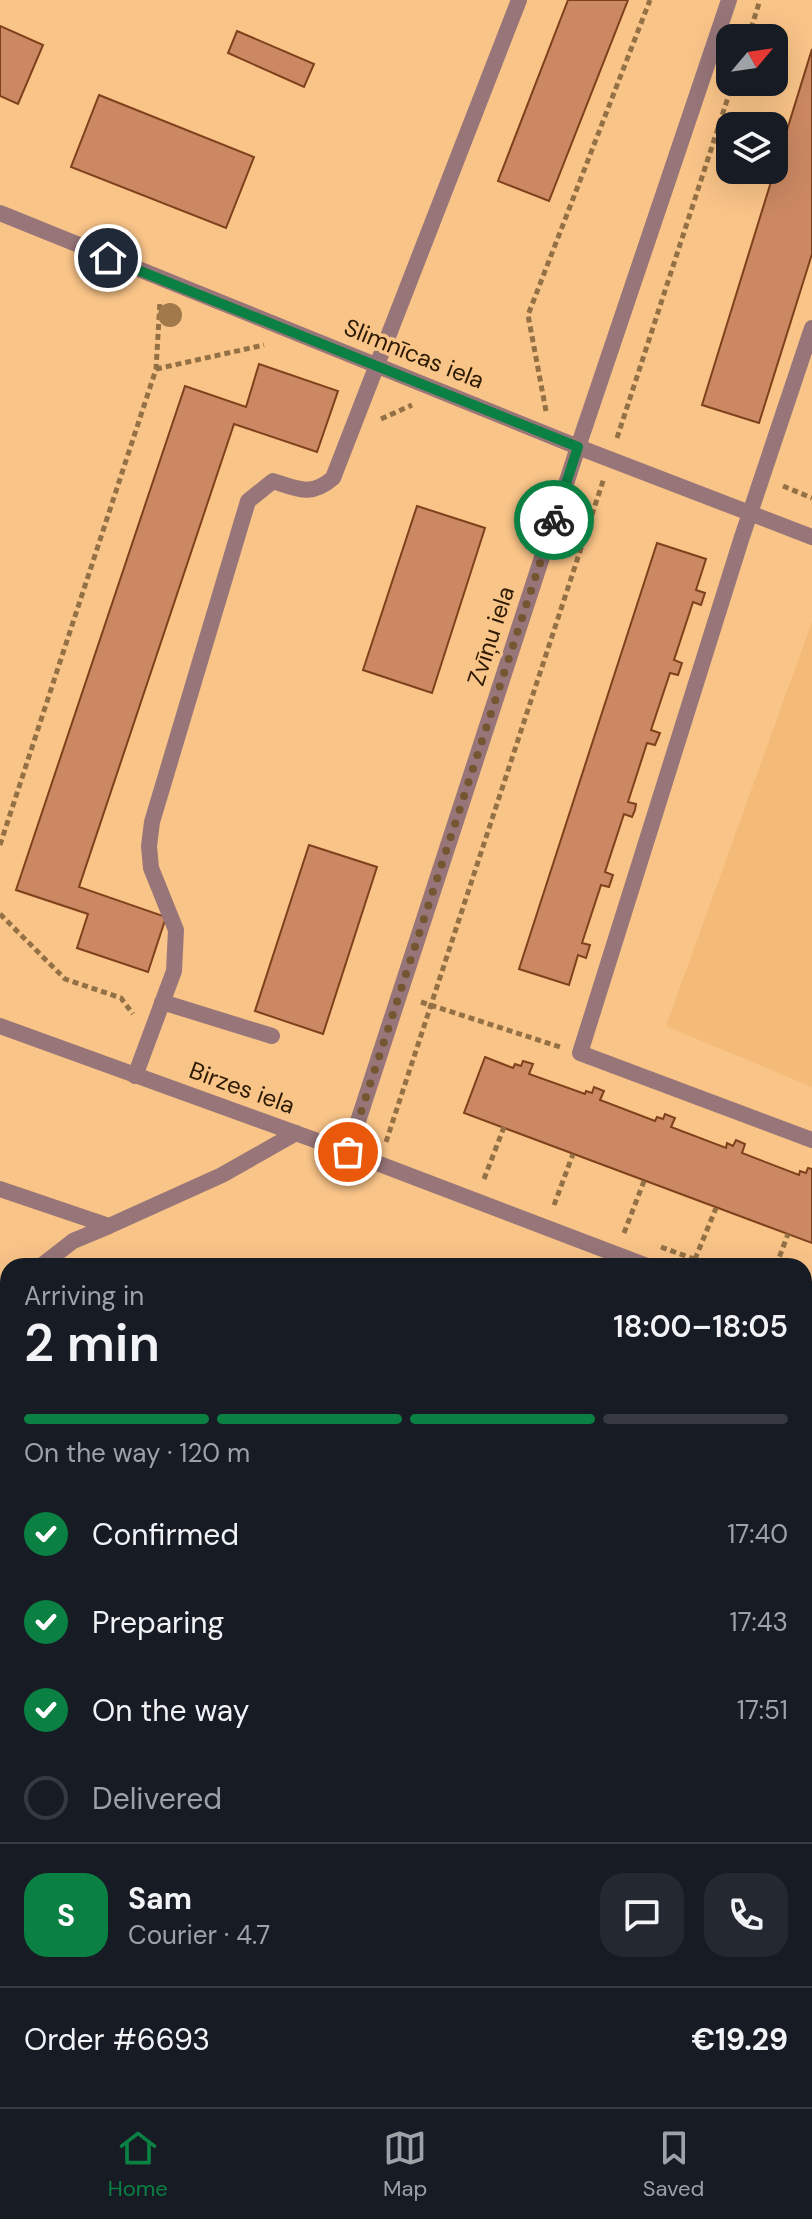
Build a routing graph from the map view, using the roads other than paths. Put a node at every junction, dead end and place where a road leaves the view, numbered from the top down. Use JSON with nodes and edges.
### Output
{"nodes":[{"id":1,"x":519,"y":0,"type":"edge"},
{"id":2,"x":729,"y":0,"type":"edge"},
{"id":3,"x":0,"y":213,"type":"edge"},
{"id":4,"x":812,"y":328,"type":"edge"},
{"id":5,"x":378,"y":366,"type":"junction"},
{"id":6,"x":578,"y":447,"type":"junction"},
{"id":7,"x":750,"y":512,"type":"junction"},
{"id":8,"x":812,"y":537,"type":"edge"},
{"id":9,"x":162,"y":1002,"type":"junction"},
{"id":10,"x":0,"y":1026,"type":"edge"},
{"id":11,"x":272,"y":1036,"type":"dead end"},
{"id":12,"x":135,"y":1076,"type":"junction"},
{"id":13,"x":296,"y":1133,"type":"junction"},
{"id":14,"x":812,"y":1140,"type":"edge"},
{"id":15,"x":348,"y":1152,"type":"junction"},
{"id":16,"x":0,"y":1189,"type":"edge"},
{"id":17,"x":109,"y":1226,"type":"junction"},
{"id":18,"x":51,"y":1258,"type":"edge"},
{"id":19,"x":626,"y":1258,"type":"edge"}],
"edges":[{"from":1,"to":5,"type":"street"},
{"from":2,"to":6,"type":"street","name":"Zvīņu iela"},
{"from":3,"to":5,"type":"street","name":"Slimnīcas iela"},
{"from":4,"to":7,"type":"street"},
{"from":5,"to":6,"type":"street","name":"Slimnīcas iela"},
{"from":5,"to":9,"type":"street"},
{"from":6,"to":7,"type":"street","name":"Slimnīcas iela"},
{"from":6,"to":15,"type":"street","name":"Zvīņu iela"},
{"from":7,"to":8,"type":"street","name":"Slimnīcas iela"},
{"from":7,"to":14,"type":"street"},
{"from":9,"to":11,"type":"street"},
{"from":9,"to":12,"type":"street"},
{"from":10,"to":12,"type":"street","name":"Birzes iela"},
{"from":12,"to":13,"type":"street","name":"Birzes iela"},
{"from":13,"to":15,"type":"street","name":"Birzes iela"},
{"from":13,"to":17,"type":"street"},
{"from":15,"to":19,"type":"street","name":"Birzes iela"},
{"from":16,"to":17,"type":"street"},
{"from":17,"to":18,"type":"street"}]}
